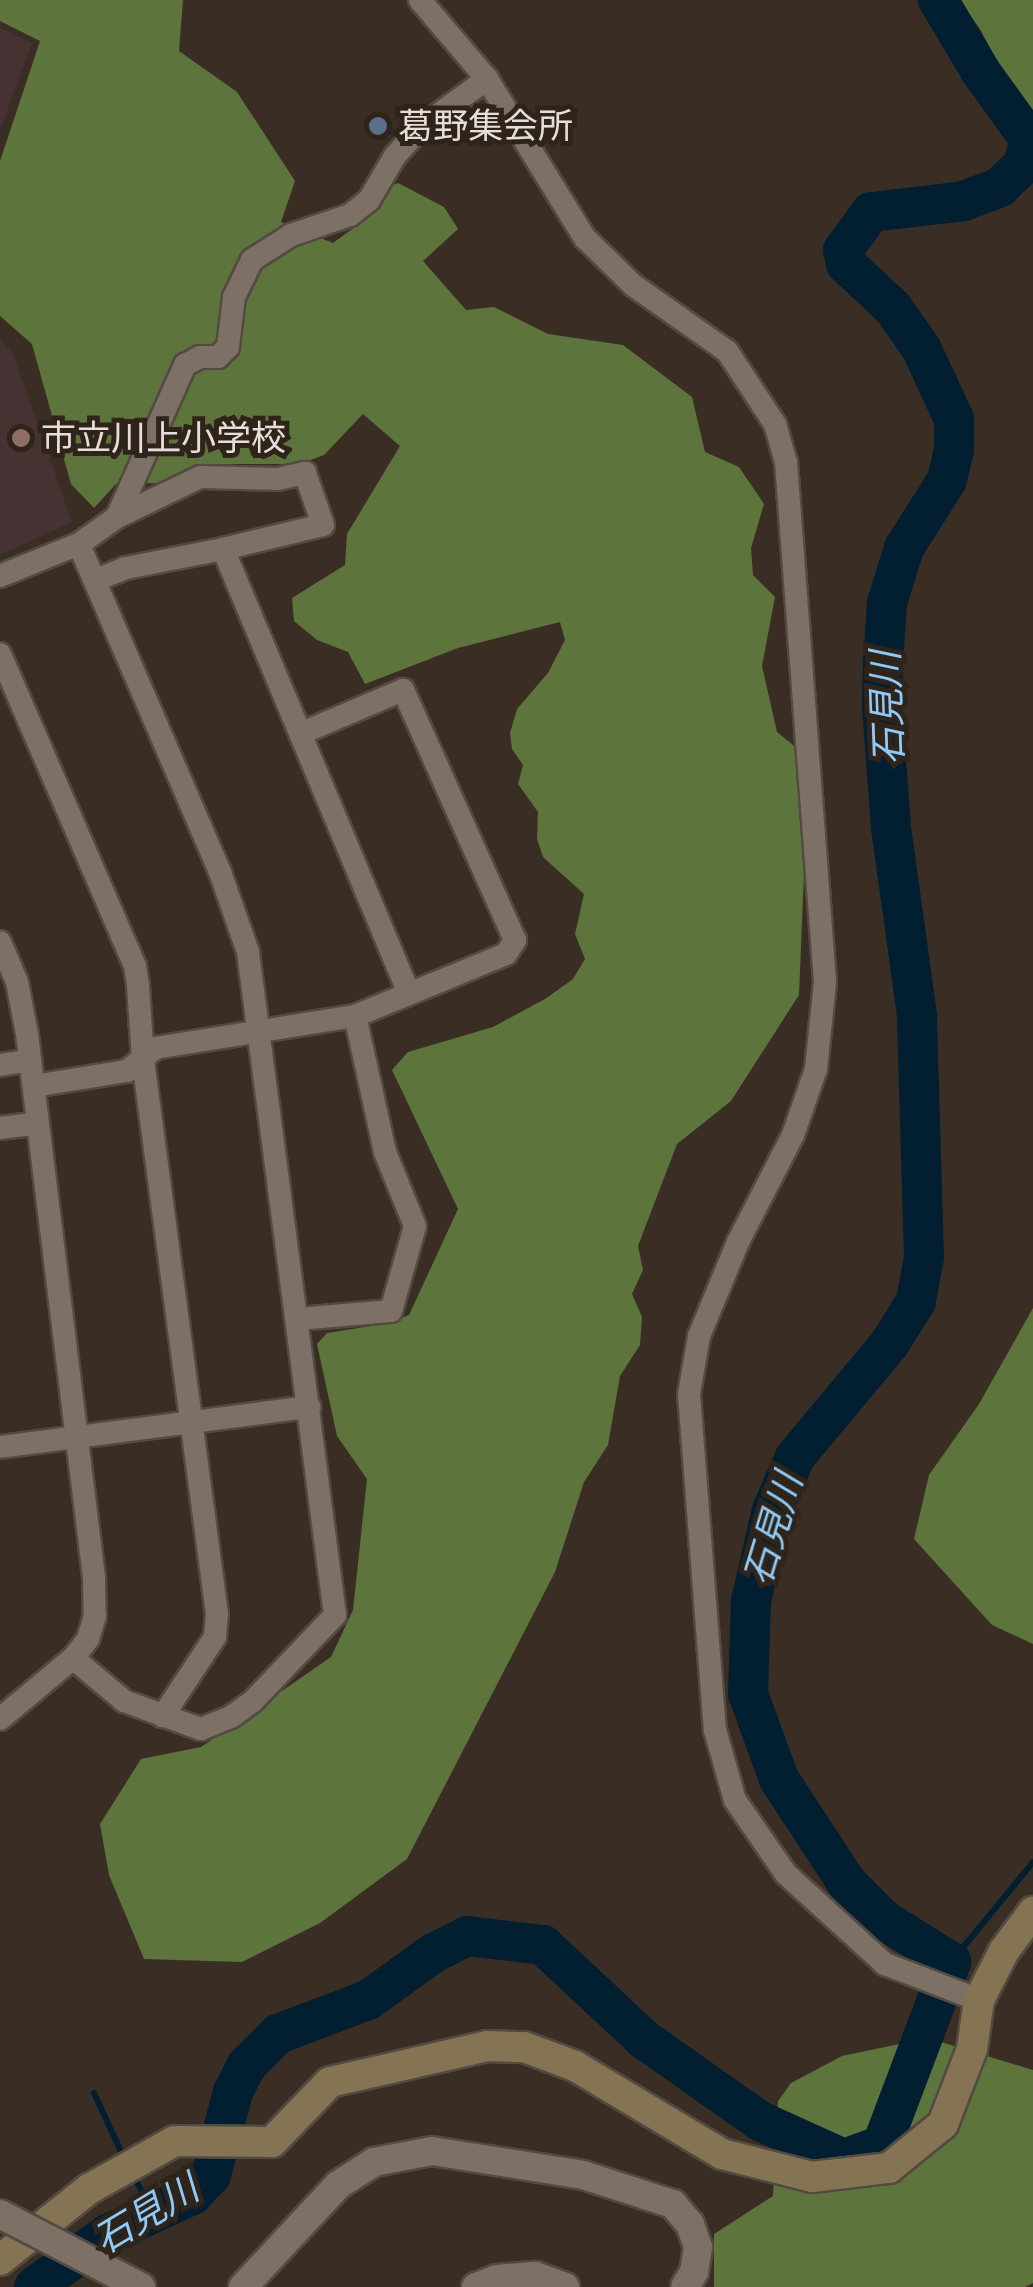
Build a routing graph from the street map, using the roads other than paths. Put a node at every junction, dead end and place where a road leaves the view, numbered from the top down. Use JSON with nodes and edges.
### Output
{"nodes":[{"id":1,"x":420,"y":0,"type":"edge"},
{"id":2,"x":486,"y":79,"type":"junction"},
{"id":3,"x":117,"y":518,"type":"junction"},
{"id":4,"x":79,"y":544,"type":"junction"},
{"id":5,"x":223,"y":548,"type":"junction"},
{"id":6,"x":0,"y":576,"type":"edge"},
{"id":7,"x":96,"y":580,"type":"junction"},
{"id":8,"x":0,"y":654,"type":"edge"},
{"id":9,"x":300,"y":734,"type":"junction"},
{"id":10,"x":0,"y":942,"type":"edge"},
{"id":11,"x":408,"y":992,"type":"junction"},
{"id":12,"x":356,"y":1016,"type":"junction"},
{"id":13,"x":260,"y":1033,"type":"junction"},
{"id":14,"x":30,"y":1060,"type":"junction"},
{"id":15,"x":144,"y":1060,"type":"junction"},
{"id":16,"x":0,"y":1065,"type":"edge"},
{"id":17,"x":34,"y":1086,"type":"junction"},
{"id":18,"x":36,"y":1124,"type":"junction"},
{"id":19,"x":0,"y":1128,"type":"edge"},
{"id":20,"x":298,"y":1320,"type":"junction"},
{"id":21,"x":308,"y":1407,"type":"junction"},
{"id":22,"x":192,"y":1422,"type":"junction"},
{"id":23,"x":77,"y":1435,"type":"junction"},
{"id":24,"x":0,"y":1447,"type":"edge"},
{"id":25,"x":73,"y":1658,"type":"junction"},
{"id":26,"x":163,"y":1716,"type":"junction"},
{"id":27,"x":0,"y":1719,"type":"edge"},
{"id":28,"x":1033,"y":1912,"type":"edge"},
{"id":29,"x":979,"y":2000,"type":"junction"},
{"id":30,"x":0,"y":2214,"type":"edge"},
{"id":31,"x":0,"y":2260,"type":"edge"},
{"id":32,"x":141,"y":2287,"type":"edge"},
{"id":33,"x":243,"y":2287,"type":"edge"},
{"id":34,"x":476,"y":2287,"type":"edge"},
{"id":35,"x":564,"y":2287,"type":"edge"},
{"id":36,"x":685,"y":2287,"type":"edge"}],
"edges":[{"from":1,"to":2,"type":"street"},
{"from":2,"to":3,"type":"street"},
{"from":2,"to":29,"type":"street"},
{"from":3,"to":4,"type":"street"},
{"from":3,"to":5,"type":"street"},
{"from":4,"to":6,"type":"street"},
{"from":4,"to":7,"type":"street"},
{"from":5,"to":7,"type":"street"},
{"from":5,"to":9,"type":"street"},
{"from":7,"to":13,"type":"street"},
{"from":8,"to":15,"type":"street"},
{"from":9,"to":11,"type":"street"},
{"from":9,"to":11,"type":"street"},
{"from":10,"to":14,"type":"street"},
{"from":11,"to":12,"type":"street"},
{"from":12,"to":13,"type":"street"},
{"from":12,"to":20,"type":"street"},
{"from":13,"to":15,"type":"street"},
{"from":13,"to":20,"type":"street"},
{"from":14,"to":16,"type":"street"},
{"from":14,"to":17,"type":"street"},
{"from":15,"to":17,"type":"street"},
{"from":15,"to":22,"type":"street"},
{"from":17,"to":18,"type":"street"},
{"from":18,"to":19,"type":"street"},
{"from":18,"to":23,"type":"street"},
{"from":20,"to":21,"type":"street"},
{"from":21,"to":22,"type":"street"},
{"from":21,"to":26,"type":"street"},
{"from":22,"to":23,"type":"street"},
{"from":22,"to":26,"type":"street"},
{"from":23,"to":24,"type":"street"},
{"from":23,"to":25,"type":"street"},
{"from":25,"to":26,"type":"street"},
{"from":25,"to":27,"type":"street"},
{"from":28,"to":29,"type":"main road"},
{"from":29,"to":31,"type":"main road"},
{"from":30,"to":32,"type":"street","bridge":true},
{"from":33,"to":36,"type":"street"},
{"from":34,"to":35,"type":"street"}]}
